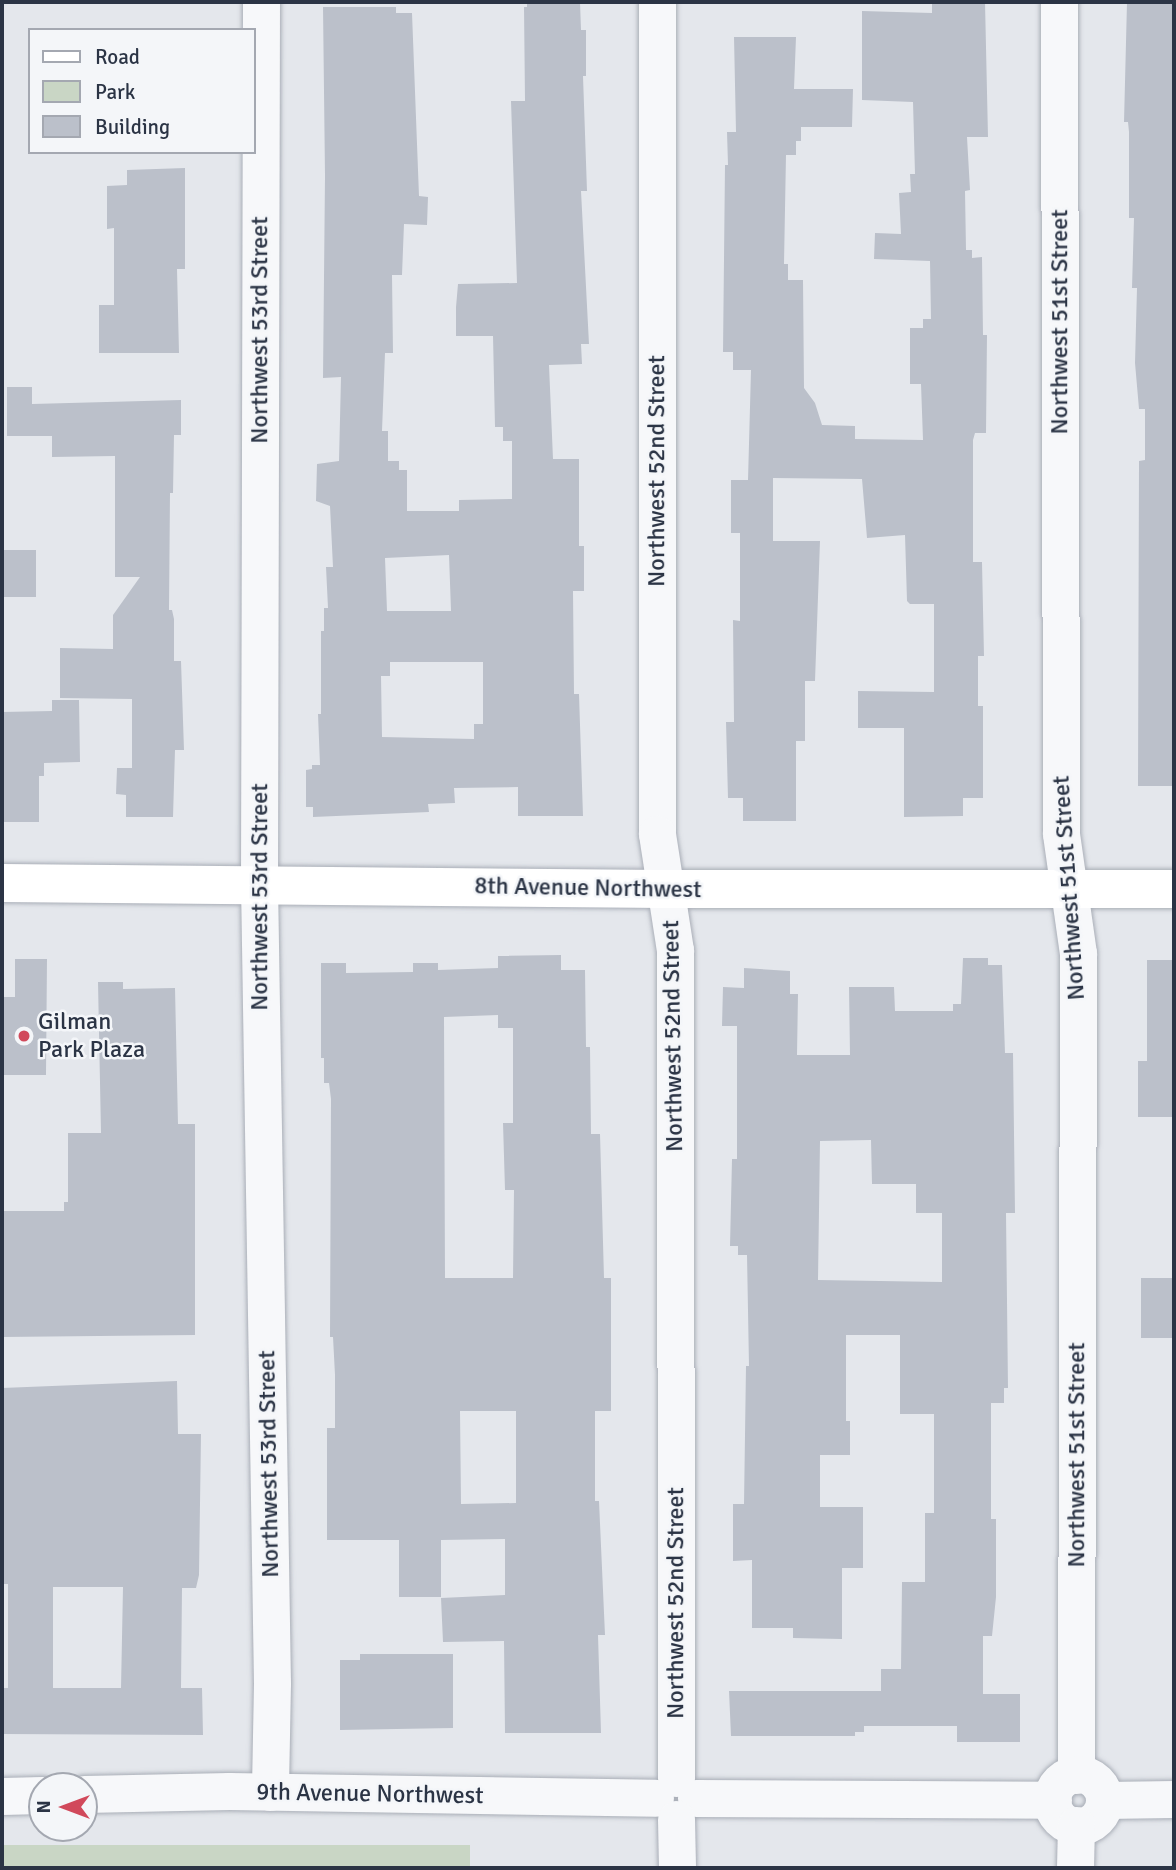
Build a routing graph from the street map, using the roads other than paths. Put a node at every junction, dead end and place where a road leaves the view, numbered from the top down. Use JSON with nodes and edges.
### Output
{"nodes":[{"id":1,"x":261,"y":2,"type":"edge"},
{"id":2,"x":657,"y":2,"type":"edge"},
{"id":3,"x":1059,"y":2,"type":"edge"},
{"id":4,"x":2,"y":883,"type":"edge"},
{"id":5,"x":259,"y":883,"type":"junction"},
{"id":6,"x":665,"y":889,"type":"junction"},
{"id":7,"x":1069,"y":889,"type":"junction"},
{"id":8,"x":1174,"y":889,"type":"edge"},
{"id":9,"x":270,"y":1792,"type":"junction"},
{"id":10,"x":98,"y":1794,"type":"edge"},
{"id":11,"x":28,"y":1795,"type":"edge"},
{"id":12,"x":2,"y":1796,"type":"edge"},
{"id":13,"x":676,"y":1798,"type":"junction"},
{"id":14,"x":1174,"y":1799,"type":"edge"},
{"id":15,"x":1068,"y":1800,"type":"junction"},
{"id":16,"x":677,"y":1868,"type":"edge"},
{"id":17,"x":1075,"y":1868,"type":"edge"}],
"edges":[{"from":1,"to":5,"type":"street","name":"Northwest 53rd Street"},
{"from":2,"to":6,"type":"street","name":"Northwest 52nd Street"},
{"from":3,"to":7,"type":"street","name":"Northwest 51st Street"},
{"from":4,"to":5,"type":"main road","name":"8th Avenue Northwest"},
{"from":5,"to":6,"type":"main road","name":"8th Avenue Northwest"},
{"from":5,"to":9,"type":"street","name":"Northwest 53rd Street"},
{"from":6,"to":7,"type":"main road","name":"8th Avenue Northwest"},
{"from":6,"to":13,"type":"street","name":"Northwest 52nd Street"},
{"from":7,"to":8,"type":"main road","name":"8th Avenue Northwest"},
{"from":7,"to":15,"type":"street","name":"Northwest 51st Street"},
{"from":9,"to":10,"type":"street","name":"9th Avenue Northwest"},
{"from":9,"to":13,"type":"street","name":"9th Avenue Northwest"},
{"from":11,"to":12,"type":"street"},
{"from":13,"to":15,"type":"street","name":"9th Avenue Northwest"},
{"from":13,"to":16,"type":"street","name":"Northwest 52nd Street"},
{"from":14,"to":15,"type":"street"},
{"from":15,"to":17,"type":"street","name":"Northwest 51st Street"}]}
